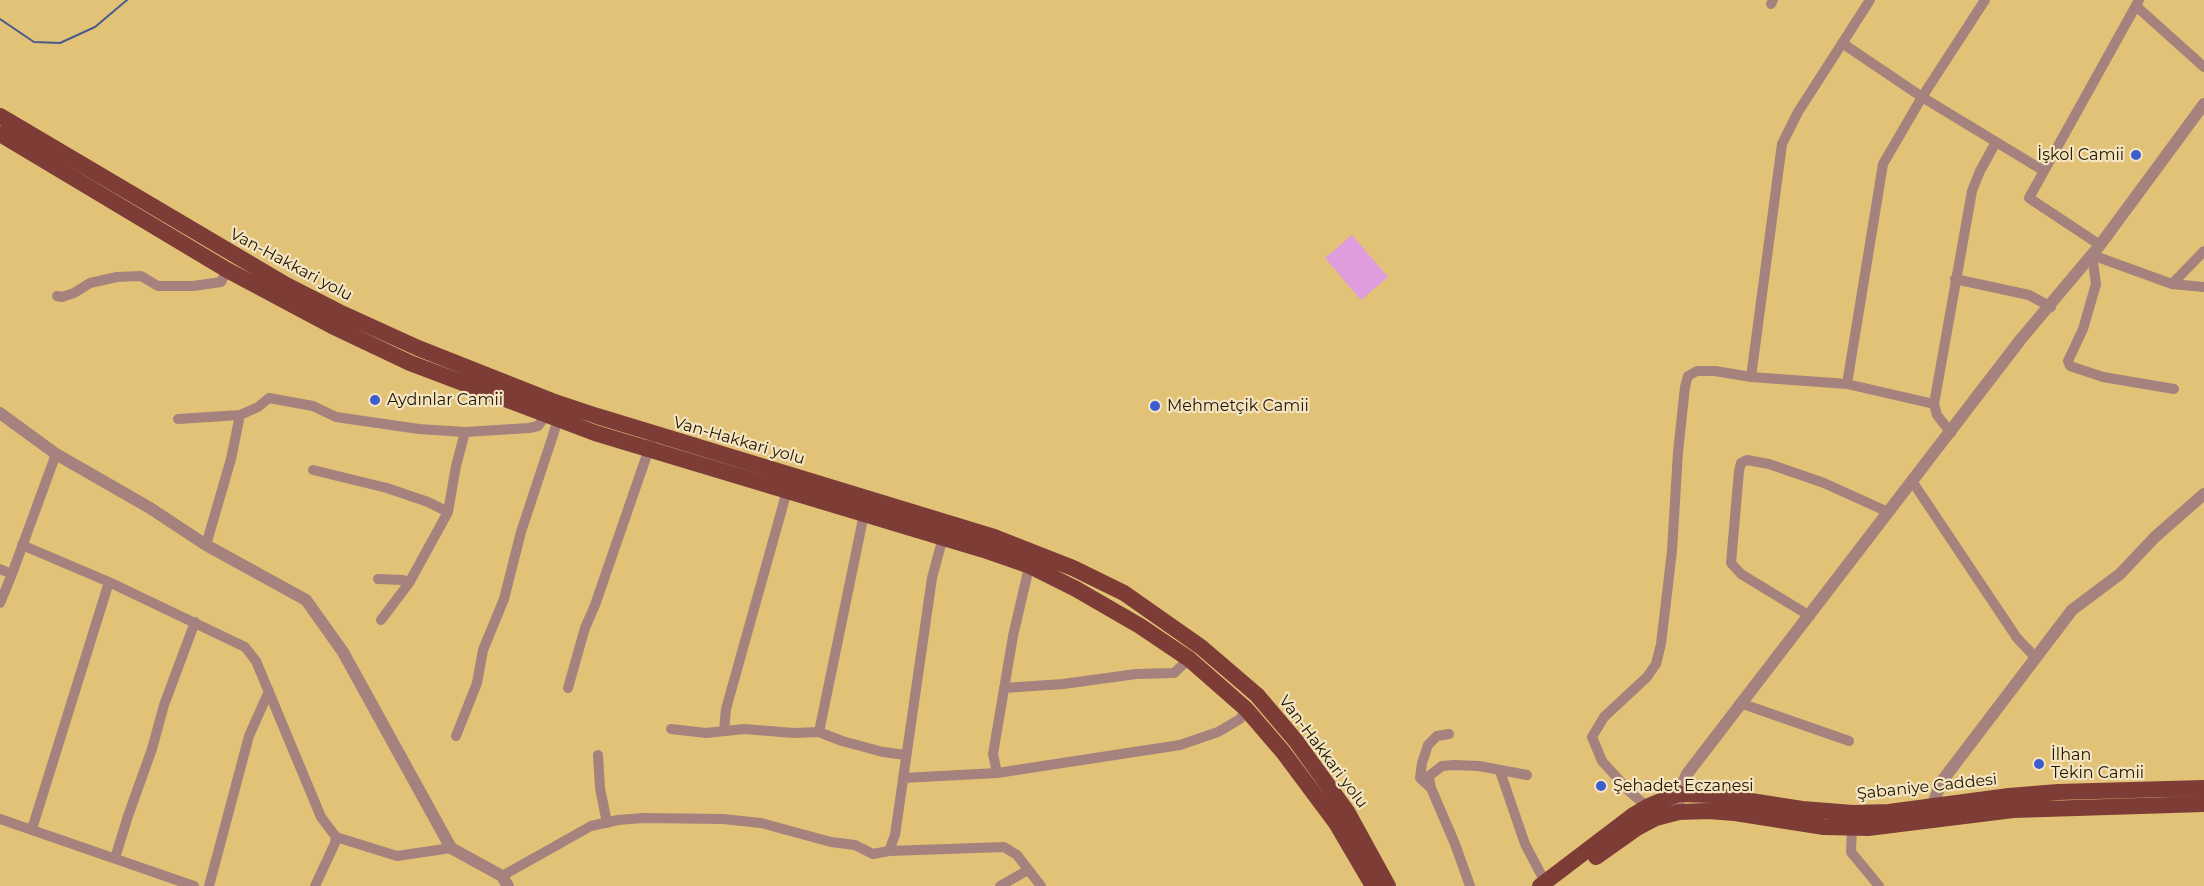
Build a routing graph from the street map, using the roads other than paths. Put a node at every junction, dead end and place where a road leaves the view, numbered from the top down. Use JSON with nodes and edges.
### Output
{"nodes":[{"id":1,"x":1869,"y":0,"type":"edge"},
{"id":2,"x":1985,"y":0,"type":"edge"},
{"id":3,"x":2138,"y":3,"type":"edge"},
{"id":4,"x":1842,"y":43,"type":"junction"},
{"id":5,"x":2204,"y":67,"type":"edge"},
{"id":6,"x":1922,"y":97,"type":"junction"},
{"id":7,"x":2202,"y":110,"type":"edge"},
{"id":8,"x":0,"y":116,"type":"edge"},
{"id":9,"x":0,"y":134,"type":"edge"},
{"id":10,"x":1996,"y":142,"type":"junction"},
{"id":11,"x":2044,"y":171,"type":"junction"},
{"id":12,"x":2096,"y":250,"type":"junction"},
{"id":13,"x":2204,"y":251,"type":"edge"},
{"id":14,"x":227,"y":270,"type":"junction"},
{"id":15,"x":1955,"y":279,"type":"junction"},
{"id":16,"x":2172,"y":284,"type":"junction"},
{"id":17,"x":2204,"y":287,"type":"edge"},
{"id":18,"x":57,"y":296,"type":"dead end"},
{"id":19,"x":2051,"y":307,"type":"junction"},
{"id":20,"x":1751,"y":377,"type":"junction"},
{"id":21,"x":1847,"y":384,"type":"junction"},
{"id":22,"x":2174,"y":389,"type":"dead end"},
{"id":23,"x":1934,"y":404,"type":"junction"},
{"id":24,"x":0,"y":413,"type":"edge"},
{"id":25,"x":240,"y":415,"type":"junction"},
{"id":26,"x":552,"y":417,"type":"junction"},
{"id":27,"x":178,"y":419,"type":"dead end"},
{"id":28,"x":465,"y":432,"type":"junction"},
{"id":29,"x":1951,"y":433,"type":"junction"},
{"id":30,"x":652,"y":442,"type":"junction"},
{"id":31,"x":56,"y":454,"type":"junction"},
{"id":32,"x":313,"y":470,"type":"dead end"},
{"id":33,"x":1912,"y":481,"type":"junction"},
{"id":34,"x":787,"y":491,"type":"junction"},
{"id":35,"x":2204,"y":494,"type":"edge"},
{"id":36,"x":448,"y":512,"type":"junction"},
{"id":37,"x":1888,"y":512,"type":"junction"},
{"id":38,"x":864,"y":514,"type":"junction"},
{"id":39,"x":943,"y":537,"type":"junction"},
{"id":40,"x":22,"y":545,"type":"junction"},
{"id":41,"x":206,"y":545,"type":"junction"},
{"id":42,"x":1031,"y":558,"type":"junction"},
{"id":43,"x":0,"y":568,"type":"edge"},
{"id":44,"x":12,"y":574,"type":"junction"},
{"id":45,"x":378,"y":579,"type":"dead end"},
{"id":46,"x":109,"y":582,"type":"junction"},
{"id":47,"x":409,"y":583,"type":"junction"},
{"id":48,"x":1124,"y":594,"type":"junction"},
{"id":49,"x":0,"y":603,"type":"edge"},
{"id":50,"x":1115,"y":611,"type":"junction"},
{"id":51,"x":1810,"y":616,"type":"junction"},
{"id":52,"x":381,"y":620,"type":"dead end"},
{"id":53,"x":195,"y":622,"type":"junction"},
{"id":54,"x":2036,"y":658,"type":"junction"},
{"id":55,"x":1189,"y":659,"type":"junction"},
{"id":56,"x":568,"y":688,"type":"dead end"},
{"id":57,"x":1004,"y":688,"type":"junction"},
{"id":58,"x":269,"y":692,"type":"junction"},
{"id":59,"x":1740,"y":703,"type":"junction"},
{"id":60,"x":1246,"y":709,"type":"junction"},
{"id":61,"x":671,"y":729,"type":"dead end"},
{"id":62,"x":724,"y":730,"type":"junction"},
{"id":63,"x":819,"y":732,"type":"junction"},
{"id":64,"x":1449,"y":734,"type":"dead end"},
{"id":65,"x":456,"y":736,"type":"dead end"},
{"id":66,"x":1849,"y":741,"type":"dead end"},
{"id":67,"x":598,"y":755,"type":"dead end"},
{"id":68,"x":906,"y":755,"type":"junction"},
{"id":69,"x":1500,"y":771,"type":"junction"},
{"id":70,"x":997,"y":773,"type":"junction"},
{"id":71,"x":1527,"y":775,"type":"dead end"},
{"id":72,"x":903,"y":778,"type":"junction"},
{"id":73,"x":1431,"y":788,"type":"junction"},
{"id":74,"x":2204,"y":788,"type":"edge"},
{"id":75,"x":1678,"y":794,"type":"junction"},
{"id":76,"x":2204,"y":804,"type":"edge"},
{"id":77,"x":1932,"y":806,"type":"junction"},
{"id":78,"x":1653,"y":812,"type":"junction"},
{"id":79,"x":1678,"y":812,"type":"junction"},
{"id":80,"x":1342,"y":818,"type":"junction"},
{"id":81,"x":0,"y":819,"type":"edge"},
{"id":82,"x":607,"y":823,"type":"junction"},
{"id":83,"x":1852,"y":828,"type":"junction"},
{"id":84,"x":32,"y":829,"type":"junction"},
{"id":85,"x":336,"y":837,"type":"junction"},
{"id":86,"x":451,"y":848,"type":"junction"},
{"id":87,"x":889,"y":851,"type":"junction"},
{"id":88,"x":115,"y":858,"type":"junction"},
{"id":89,"x":1028,"y":870,"type":"junction"},
{"id":90,"x":505,"y":881,"type":"edge"},
{"id":91,"x":1547,"y":885,"type":"edge"},
{"id":92,"x":194,"y":886,"type":"edge"},
{"id":93,"x":209,"y":886,"type":"edge"},
{"id":94,"x":315,"y":886,"type":"edge"},
{"id":95,"x":1000,"y":886,"type":"edge"},
{"id":96,"x":1041,"y":886,"type":"edge"},
{"id":97,"x":1373,"y":886,"type":"edge"},
{"id":98,"x":1388,"y":886,"type":"edge"},
{"id":99,"x":1470,"y":886,"type":"edge"},
{"id":100,"x":1879,"y":886,"type":"edge"}],
"edges":[{"from":1,"to":4,"type":"street"},
{"from":2,"to":6,"type":"street"},
{"from":3,"to":5,"type":"street"},
{"from":3,"to":11,"type":"street"},
{"from":4,"to":6,"type":"street"},
{"from":4,"to":20,"type":"street"},
{"from":6,"to":10,"type":"street"},
{"from":6,"to":21,"type":"street"},
{"from":7,"to":12,"type":"street"},
{"from":8,"to":30,"type":"highway","name":"Van-Hakkari yolu"},
{"from":9,"to":14,"type":"highway"},
{"from":10,"to":11,"type":"street"},
{"from":10,"to":15,"type":"street"},
{"from":11,"to":12,"type":"street"},
{"from":12,"to":16,"type":"street"},
{"from":12,"to":19,"type":"street"},
{"from":12,"to":22,"type":"street"},
{"from":13,"to":16,"type":"street"},
{"from":14,"to":18,"type":"street"},
{"from":14,"to":26,"type":"highway"},
{"from":15,"to":19,"type":"street"},
{"from":15,"to":23,"type":"street"},
{"from":16,"to":17,"type":"street"},
{"from":19,"to":29,"type":"street"},
{"from":20,"to":21,"type":"street"},
{"from":20,"to":78,"type":"street"},
{"from":21,"to":23,"type":"street"},
{"from":23,"to":29,"type":"street"},
{"from":24,"to":31,"type":"street"},
{"from":25,"to":27,"type":"street"},
{"from":25,"to":28,"type":"street"},
{"from":25,"to":41,"type":"street"},
{"from":26,"to":28,"type":"street"},
{"from":26,"to":30,"type":"highway"},
{"from":26,"to":65,"type":"street"},
{"from":28,"to":36,"type":"street"},
{"from":29,"to":33,"type":"street"},
{"from":30,"to":34,"type":"highway"},
{"from":30,"to":42,"type":"highway","name":"Van-Hakkari yolu"},
{"from":30,"to":56,"type":"street"},
{"from":31,"to":40,"type":"street"},
{"from":31,"to":41,"type":"street"},
{"from":32,"to":36,"type":"street"},
{"from":33,"to":37,"type":"street"},
{"from":33,"to":54,"type":"street"},
{"from":34,"to":38,"type":"highway"},
{"from":34,"to":62,"type":"street"},
{"from":35,"to":54,"type":"street"},
{"from":36,"to":47,"type":"street"},
{"from":37,"to":51,"type":"street"},
{"from":37,"to":51,"type":"street"},
{"from":38,"to":39,"type":"highway"},
{"from":38,"to":63,"type":"street"},
{"from":39,"to":42,"type":"highway"},
{"from":39,"to":68,"type":"street"},
{"from":40,"to":44,"type":"street"},
{"from":40,"to":46,"type":"street"},
{"from":41,"to":86,"type":"street"},
{"from":42,"to":48,"type":"highway","name":"Van-Hakkari yolu"},
{"from":42,"to":50,"type":"highway"},
{"from":42,"to":57,"type":"street"},
{"from":43,"to":44,"type":"street"},
{"from":44,"to":49,"type":"street"},
{"from":45,"to":47,"type":"street"},
{"from":46,"to":53,"type":"street"},
{"from":46,"to":84,"type":"street"},
{"from":47,"to":52,"type":"street"},
{"from":48,"to":50,"type":"highway"},
{"from":48,"to":80,"type":"highway","name":"Van-Hakkari yolu"},
{"from":50,"to":55,"type":"highway"},
{"from":51,"to":59,"type":"street"},
{"from":53,"to":58,"type":"street"},
{"from":53,"to":88,"type":"street"},
{"from":54,"to":77,"type":"street"},
{"from":55,"to":57,"type":"street"},
{"from":55,"to":60,"type":"highway"},
{"from":57,"to":70,"type":"street"},
{"from":58,"to":85,"type":"street"},
{"from":58,"to":93,"type":"street"},
{"from":59,"to":66,"type":"street"},
{"from":59,"to":75,"type":"street"},
{"from":60,"to":70,"type":"street"},
{"from":60,"to":80,"type":"highway"},
{"from":61,"to":62,"type":"street"},
{"from":62,"to":63,"type":"street"},
{"from":63,"to":68,"type":"street"},
{"from":64,"to":73,"type":"street"},
{"from":67,"to":82,"type":"street"},
{"from":68,"to":72,"type":"street"},
{"from":69,"to":71,"type":"street"},
{"from":69,"to":73,"type":"street"},
{"from":69,"to":91,"type":"street"},
{"from":70,"to":72,"type":"street"},
{"from":72,"to":87,"type":"street"},
{"from":73,"to":99,"type":"street"},
{"from":74,"to":77,"type":"highway","name":"Şabaniye Caddesi"},
{"from":75,"to":77,"type":"highway","name":"Şabaniye Caddesi"},
{"from":75,"to":78,"type":"highway","name":"Şabaniye Caddesi"},
{"from":75,"to":79,"type":"street"},
{"from":76,"to":83,"type":"highway"},
{"from":78,"to":79,"type":"highway"},
{"from":78,"to":91,"type":"highway","name":"Şabaniye Caddesi"},
{"from":79,"to":83,"type":"highway"},
{"from":80,"to":97,"type":"highway"},
{"from":80,"to":98,"type":"highway","name":"Van-Hakkari yolu"},
{"from":81,"to":84,"type":"street"},
{"from":82,"to":87,"type":"street"},
{"from":82,"to":90,"type":"street"},
{"from":83,"to":100,"type":"street"},
{"from":84,"to":88,"type":"street"},
{"from":85,"to":86,"type":"street"},
{"from":85,"to":94,"type":"street"},
{"from":86,"to":90,"type":"street"},
{"from":87,"to":89,"type":"street"},
{"from":88,"to":92,"type":"street"},
{"from":89,"to":95,"type":"street"},
{"from":89,"to":96,"type":"street"}]}
